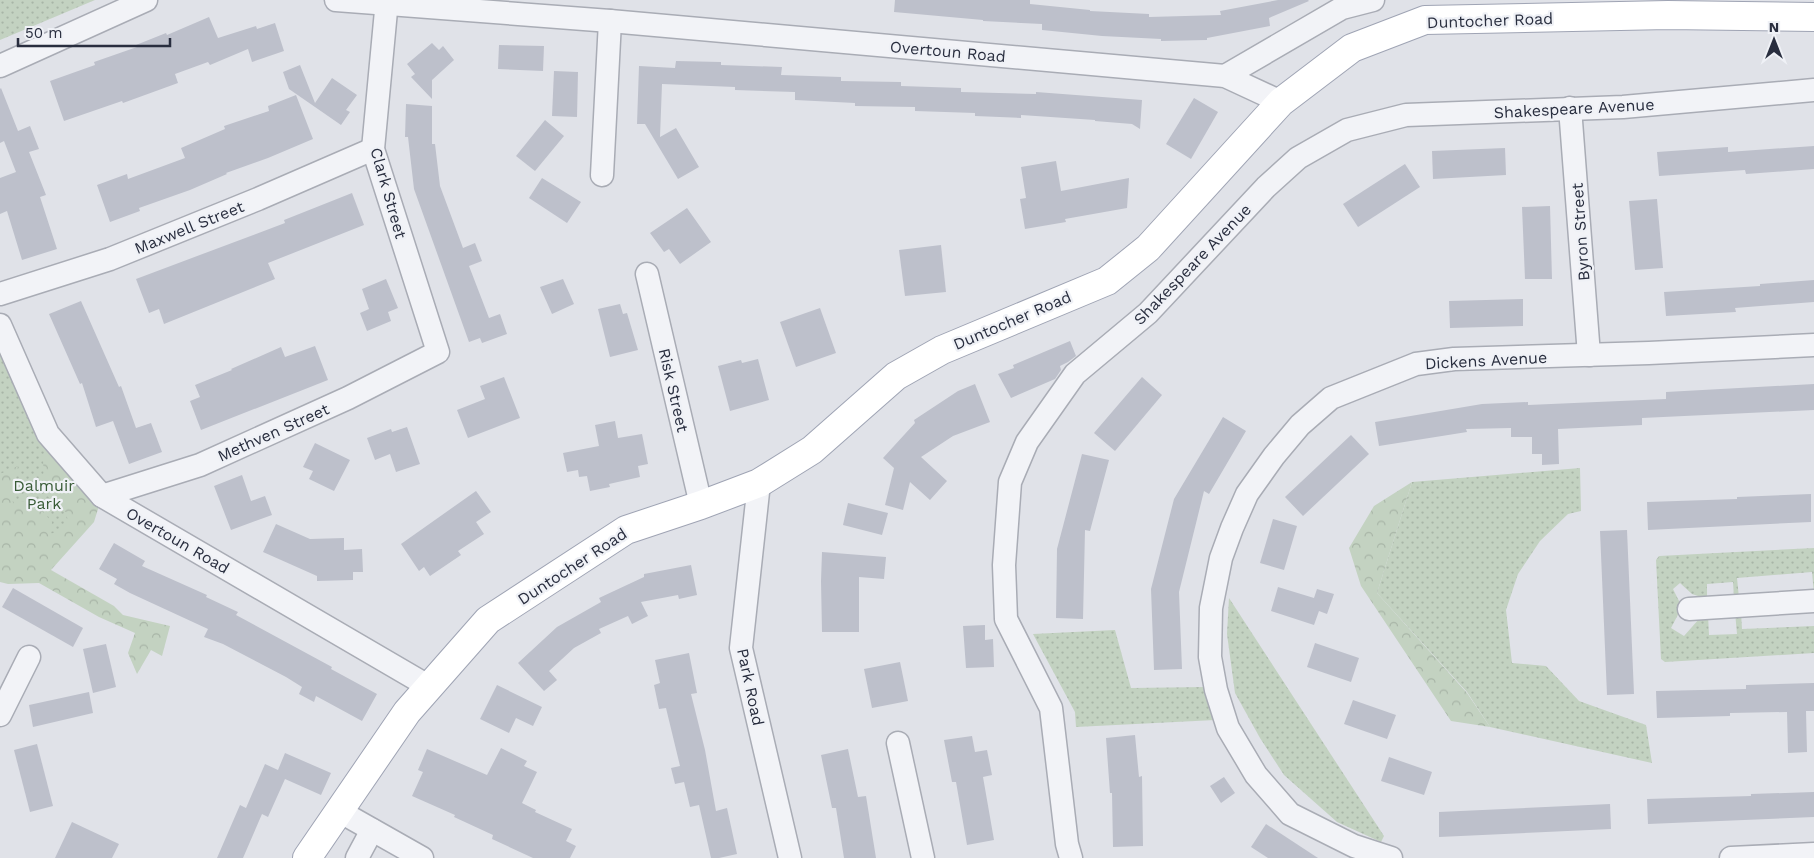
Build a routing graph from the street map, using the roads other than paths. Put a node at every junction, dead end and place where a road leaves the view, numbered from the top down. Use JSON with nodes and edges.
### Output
{"nodes":[{"id":1,"x":146,"y":0,"type":"edge"},
{"id":2,"x":336,"y":0,"type":"edge"},
{"id":3,"x":1373,"y":0,"type":"edge"},
{"id":4,"x":386,"y":2,"type":"edge"},
{"id":5,"x":1665,"y":7,"type":"edge"},
{"id":6,"x":1814,"y":17,"type":"edge"},
{"id":7,"x":610,"y":21,"type":"junction"},
{"id":8,"x":0,"y":66,"type":"edge"},
{"id":9,"x":1225,"y":76,"type":"junction"},
{"id":10,"x":1814,"y":90,"type":"edge"},
{"id":11,"x":1281,"y":102,"type":"junction"},
{"id":12,"x":1570,"y":108,"type":"junction"},
{"id":13,"x":373,"y":149,"type":"junction"},
{"id":14,"x":602,"y":175,"type":"dead end"},
{"id":15,"x":647,"y":274,"type":"dead end"},
{"id":16,"x":0,"y":294,"type":"edge"},
{"id":17,"x":0,"y":325,"type":"edge"},
{"id":18,"x":1814,"y":345,"type":"edge"},
{"id":19,"x":438,"y":352,"type":"joint"},
{"id":20,"x":1589,"y":355,"type":"junction"},
{"id":21,"x":759,"y":483,"type":"junction"},
{"id":22,"x":102,"y":496,"type":"junction"},
{"id":23,"x":701,"y":505,"type":"junction"},
{"id":24,"x":1814,"y":601,"type":"edge"},
{"id":25,"x":1689,"y":609,"type":"dead end"},
{"id":26,"x":29,"y":657,"type":"dead end"},
{"id":27,"x":428,"y":686,"type":"junction"},
{"id":28,"x":0,"y":715,"type":"edge"},
{"id":29,"x":898,"y":743,"type":"dead end"},
{"id":30,"x":339,"y":812,"type":"junction"},
{"id":31,"x":372,"y":830,"type":"junction"},
{"id":32,"x":1814,"y":854,"type":"edge"},
{"id":33,"x":307,"y":858,"type":"edge"},
{"id":34,"x":357,"y":858,"type":"edge"},
{"id":35,"x":422,"y":858,"type":"edge"},
{"id":36,"x":790,"y":858,"type":"edge"},
{"id":37,"x":923,"y":858,"type":"edge"},
{"id":38,"x":1070,"y":858,"type":"edge"},
{"id":39,"x":1390,"y":858,"type":"edge"},
{"id":40,"x":1731,"y":858,"type":"edge"}],
"edges":[{"from":1,"to":8,"type":"street"},
{"from":2,"to":4,"type":"street","name":"Overtoun Road"},
{"from":3,"to":9,"type":"street"},
{"from":4,"to":7,"type":"street","name":"Overtoun Road"},
{"from":4,"to":13,"type":"street","name":"Clark Street"},
{"from":5,"to":6,"type":"main road","name":"Duntocher Road"},
{"from":5,"to":11,"type":"main road","name":"Duntocher Road"},
{"from":7,"to":9,"type":"street","name":"Overtoun Road"},
{"from":7,"to":14,"type":"street"},
{"from":9,"to":11,"type":"street","name":"Overtoun Road"},
{"from":10,"to":12,"type":"street","name":"Shakespeare Avenue"},
{"from":11,"to":21,"type":"main road","name":"Duntocher Road"},
{"from":12,"to":20,"type":"street","name":"Byron Street"},
{"from":12,"to":38,"type":"street","name":"Shakespeare Avenue"},
{"from":13,"to":16,"type":"street","name":"Maxwell Street"},
{"from":13,"to":19,"type":"street","name":"Clark Street"},
{"from":15,"to":23,"type":"street","name":"Risk Street"},
{"from":17,"to":22,"type":"street","name":"Overtoun Road"},
{"from":18,"to":20,"type":"street","name":"Dickens Avenue"},
{"from":19,"to":22,"type":"street","name":"Methven Street"},
{"from":20,"to":39,"type":"street","name":"Dickens Avenue"},
{"from":21,"to":23,"type":"main road","name":"Duntocher Road"},
{"from":21,"to":36,"type":"street","name":"Park Road"},
{"from":22,"to":27,"type":"street","name":"Overtoun Road"},
{"from":23,"to":27,"type":"main road","name":"Duntocher Road"},
{"from":24,"to":25,"type":"street"},
{"from":26,"to":28,"type":"street"},
{"from":27,"to":30,"type":"main road","name":"Duntocher Road"},
{"from":29,"to":37,"type":"street"},
{"from":30,"to":31,"type":"street"},
{"from":30,"to":33,"type":"main road","name":"Duntocher Road"},
{"from":31,"to":34,"type":"street"},
{"from":31,"to":35,"type":"street"},
{"from":32,"to":40,"type":"street"}]}
